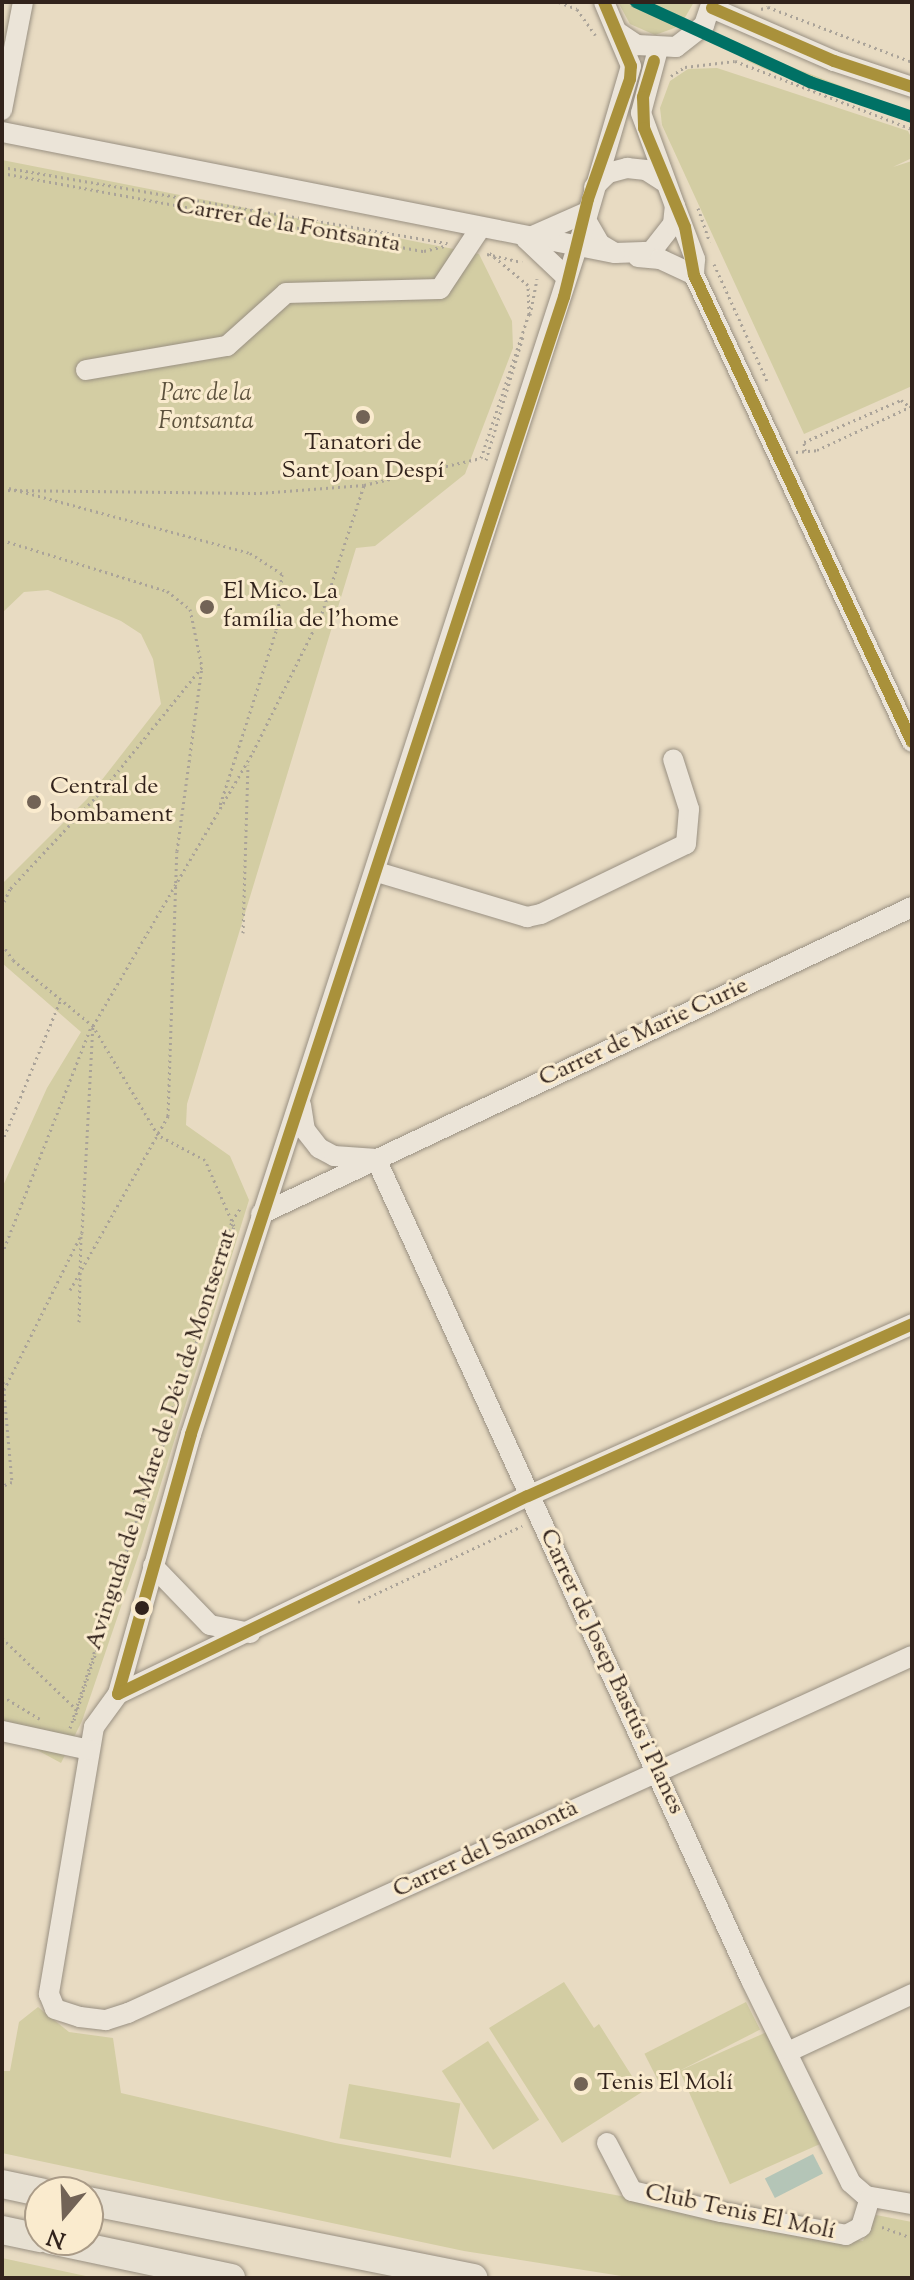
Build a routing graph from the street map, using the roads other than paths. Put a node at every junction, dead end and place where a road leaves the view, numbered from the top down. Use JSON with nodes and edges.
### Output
{"nodes":[{"id":1,"x":23,"y":2,"type":"edge"},
{"id":2,"x":604,"y":2,"type":"edge"},
{"id":3,"x":712,"y":5,"type":"edge"},
{"id":4,"x":619,"y":33,"type":"junction"},
{"id":5,"x":658,"y":49,"type":"junction"},
{"id":6,"x":912,"y":87,"type":"edge"},
{"id":7,"x":2,"y":110,"type":"edge"},
{"id":8,"x":2,"y":132,"type":"edge"},
{"id":9,"x":663,"y":181,"type":"junction"},
{"id":10,"x":594,"y":187,"type":"junction"},
{"id":11,"x":683,"y":200,"type":"junction"},
{"id":12,"x":586,"y":216,"type":"junction"},
{"id":13,"x":481,"y":240,"type":"junction"},
{"id":14,"x":577,"y":250,"type":"junction"},
{"id":15,"x":529,"y":251,"type":"junction"},
{"id":16,"x":624,"y":255,"type":"junction"},
{"id":17,"x":695,"y":276,"type":"junction"},
{"id":18,"x":566,"y":277,"type":"junction"},
{"id":19,"x":86,"y":370,"type":"dead end"},
{"id":20,"x":912,"y":742,"type":"edge"},
{"id":21,"x":673,"y":759,"type":"dead end"},
{"id":22,"x":377,"y":872,"type":"junction"},
{"id":23,"x":912,"y":907,"type":"edge"},
{"id":24,"x":301,"y":1101,"type":"junction"},
{"id":25,"x":376,"y":1159,"type":"junction"},
{"id":26,"x":252,"y":1209,"type":"junction"},
{"id":27,"x":912,"y":1324,"type":"edge"},
{"id":28,"x":528,"y":1496,"type":"junction"},
{"id":29,"x":153,"y":1566,"type":"junction"},
{"id":30,"x":250,"y":1633,"type":"junction"},
{"id":31,"x":912,"y":1656,"type":"edge"},
{"id":32,"x":118,"y":1694,"type":"junction"},
{"id":33,"x":2,"y":1731,"type":"edge"},
{"id":34,"x":89,"y":1750,"type":"junction"},
{"id":35,"x":658,"y":1772,"type":"junction"},
{"id":36,"x":912,"y":1994,"type":"edge"},
{"id":37,"x":55,"y":2009,"type":"joint"},
{"id":38,"x":790,"y":2051,"type":"junction"},
{"id":39,"x":607,"y":2143,"type":"dead end"},
{"id":40,"x":2,"y":2184,"type":"edge"},
{"id":41,"x":24,"y":2189,"type":"edge"},
{"id":42,"x":870,"y":2197,"type":"junction"},
{"id":43,"x":104,"y":2204,"type":"edge"},
{"id":44,"x":912,"y":2204,"type":"edge"},
{"id":45,"x":2,"y":2230,"type":"edge"},
{"id":46,"x":24,"y":2235,"type":"edge"},
{"id":47,"x":104,"y":2251,"type":"edge"},
{"id":48,"x":231,"y":2278,"type":"edge"},
{"id":49,"x":473,"y":2278,"type":"edge"}],
"edges":[{"from":1,"to":7,"type":"street"},
{"from":2,"to":4,"type":"street"},
{"from":3,"to":5,"type":"street"},
{"from":3,"to":6,"type":"street"},
{"from":4,"to":5,"type":"street"},
{"from":4,"to":10,"type":"street"},
{"from":5,"to":9,"type":"street"},
{"from":8,"to":13,"type":"street","name":"Carrer de la Fontsanta"},
{"from":9,"to":10,"type":"street"},
{"from":9,"to":11,"type":"street"},
{"from":10,"to":12,"type":"street"},
{"from":11,"to":16,"type":"street"},
{"from":11,"to":17,"type":"street"},
{"from":12,"to":14,"type":"street"},
{"from":12,"to":15,"type":"street"},
{"from":12,"to":16,"type":"street"},
{"from":13,"to":15,"type":"street","name":"Carrer de la Fontsanta"},
{"from":13,"to":19,"type":"street"},
{"from":14,"to":15,"type":"street","name":"Carrer de la Fontsanta"},
{"from":14,"to":16,"type":"street","name":"Carrer de la Fontsanta"},
{"from":14,"to":18,"type":"street","name":"Avinguda de la Mare de Déu de Montserrat"},
{"from":15,"to":18,"type":"street","name":"Carrer de la Fontsanta"},
{"from":16,"to":17,"type":"street","name":"Carrer de la Fontsanta"},
{"from":17,"to":20,"type":"street"},
{"from":18,"to":22,"type":"street","name":"Avinguda de la Mare de Déu de Montserrat"},
{"from":21,"to":22,"type":"street"},
{"from":22,"to":24,"type":"street","name":"Avinguda de la Mare de Déu de Montserrat"},
{"from":23,"to":25,"type":"street","name":"Carrer de Marie Curie"},
{"from":24,"to":25,"type":"street","name":"Carrer de Marie Curie"},
{"from":24,"to":26,"type":"street","name":"Avinguda de la Mare de Déu de Montserrat"},
{"from":25,"to":26,"type":"street","name":"Carrer de Marie Curie"},
{"from":25,"to":28,"type":"street","name":"Carrer de Josep Bastús i Planes"},
{"from":26,"to":29,"type":"street","name":"Avinguda de la Mare de Déu de Montserrat"},
{"from":27,"to":28,"type":"street"},
{"from":28,"to":30,"type":"street"},
{"from":28,"to":35,"type":"street","name":"Carrer de Josep Bastús i Planes"},
{"from":29,"to":30,"type":"street"},
{"from":29,"to":32,"type":"street","name":"Avinguda de la Mare de Déu de Montserrat"},
{"from":30,"to":32,"type":"street"},
{"from":31,"to":35,"type":"street","name":"Carrer del Samontà"},
{"from":32,"to":34,"type":"street","name":"Avinguda de la Mare de Déu de Montserrat"},
{"from":33,"to":34,"type":"street"},
{"from":34,"to":37,"type":"street","name":"Avinguda de la Mare de Déu de Montserrat"},
{"from":35,"to":37,"type":"street","name":"Carrer del Samontà"},
{"from":35,"to":38,"type":"street","name":"Carrer de Josep Bastús i Planes"},
{"from":36,"to":38,"type":"street"},
{"from":38,"to":42,"type":"street","name":"Carrer de Josep Bastús i Planes"},
{"from":39,"to":42,"type":"street","name":"Club Tenis El Molí"},
{"from":40,"to":41,"type":"highway"},
{"from":42,"to":44,"type":"street"},
{"from":43,"to":49,"type":"highway"},
{"from":45,"to":46,"type":"highway"},
{"from":47,"to":48,"type":"highway"}]}
